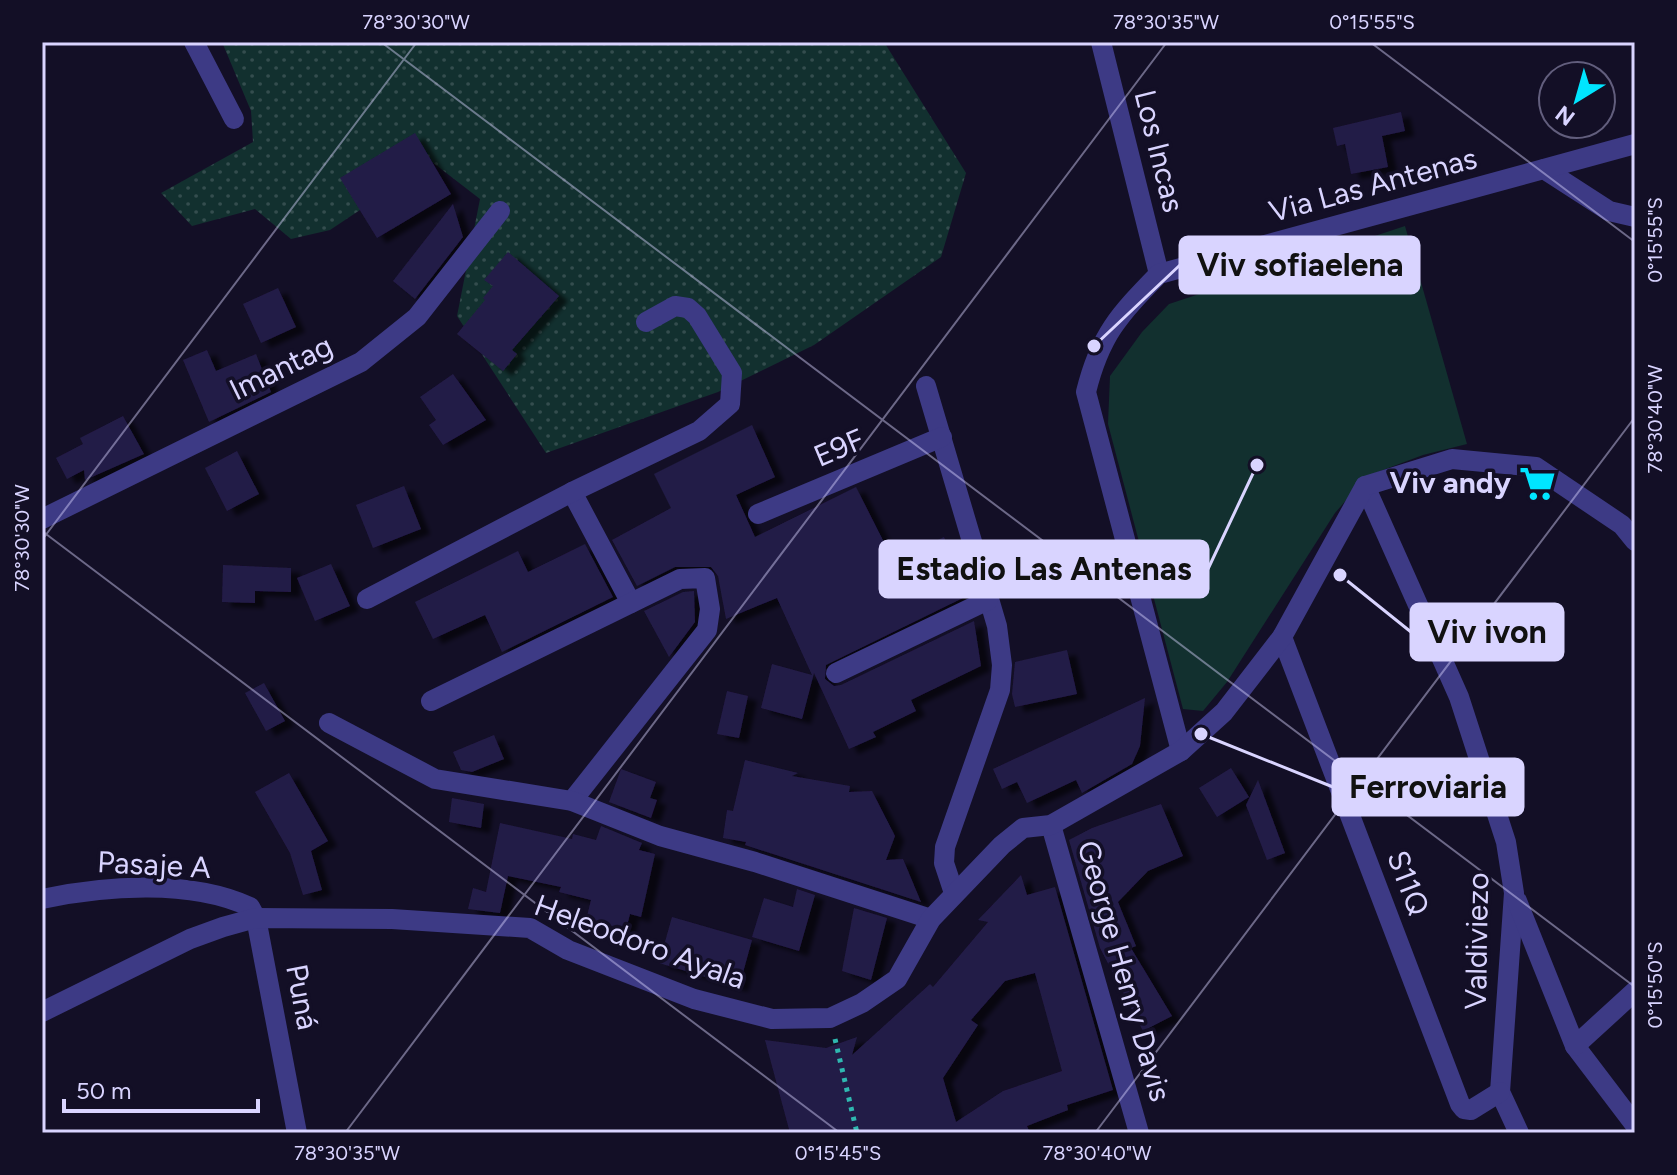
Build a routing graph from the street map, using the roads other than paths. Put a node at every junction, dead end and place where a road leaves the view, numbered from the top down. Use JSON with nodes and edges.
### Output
{"nodes":[{"id":1,"x":194,"y":42,"type":"edge"},
{"id":2,"x":1101,"y":42,"type":"edge"},
{"id":3,"x":234,"y":119,"type":"dead end"},
{"id":4,"x":1635,"y":144,"type":"edge"},
{"id":5,"x":1544,"y":169,"type":"junction"},
{"id":6,"x":500,"y":211,"type":"dead end"},
{"id":7,"x":1635,"y":217,"type":"edge"},
{"id":8,"x":1159,"y":274,"type":"junction"},
{"id":9,"x":646,"y":322,"type":"dead end"},
{"id":10,"x":926,"y":386,"type":"dead end"},
{"id":11,"x":942,"y":437,"type":"junction"},
{"id":12,"x":1365,"y":486,"type":"junction"},
{"id":13,"x":572,"y":492,"type":"junction"},
{"id":14,"x":758,"y":514,"type":"dead end"},
{"id":15,"x":42,"y":519,"type":"edge"},
{"id":16,"x":1635,"y":541,"type":"edge"},
{"id":17,"x":367,"y":599,"type":"dead end"},
{"id":18,"x":988,"y":600,"type":"junction"},
{"id":19,"x":631,"y":603,"type":"junction"},
{"id":20,"x":1282,"y":637,"type":"junction"},
{"id":21,"x":836,"y":673,"type":"dead end"},
{"id":22,"x":431,"y":701,"type":"dead end"},
{"id":23,"x":329,"y":723,"type":"dead end"},
{"id":24,"x":1181,"y":751,"type":"junction"},
{"id":25,"x":572,"y":801,"type":"junction"},
{"id":26,"x":1051,"y":825,"type":"junction"},
{"id":27,"x":954,"y":893,"type":"junction"},
{"id":28,"x":1514,"y":893,"type":"junction"},
{"id":29,"x":42,"y":899,"type":"edge"},
{"id":30,"x":256,"y":918,"type":"junction"},
{"id":31,"x":931,"y":919,"type":"junction"},
{"id":32,"x":1635,"y":991,"type":"edge"},
{"id":33,"x":42,"y":1012,"type":"edge"},
{"id":34,"x":1575,"y":1046,"type":"junction"},
{"id":35,"x":1500,"y":1092,"type":"junction"},
{"id":36,"x":1635,"y":1125,"type":"edge"},
{"id":37,"x":297,"y":1133,"type":"edge"},
{"id":38,"x":1139,"y":1133,"type":"edge"},
{"id":39,"x":1519,"y":1133,"type":"edge"}],
"edges":[{"from":1,"to":3,"type":"street"},
{"from":2,"to":8,"type":"street","name":"Los Incas"},
{"from":4,"to":5,"type":"street","name":"Via Las Antenas"},
{"from":5,"to":7,"type":"street"},
{"from":5,"to":8,"type":"street","name":"Via Las Antenas"},
{"from":6,"to":15,"type":"street","name":"Imantag"},
{"from":8,"to":24,"type":"street","name":"Via Las Antenas"},
{"from":9,"to":13,"type":"street"},
{"from":10,"to":11,"type":"street"},
{"from":11,"to":14,"type":"street","name":"E9F"},
{"from":11,"to":18,"type":"street"},
{"from":12,"to":16,"type":"street"},
{"from":12,"to":20,"type":"street","name":"Heleodoro Ayala"},
{"from":12,"to":28,"type":"street","name":"Valdiviezo"},
{"from":13,"to":17,"type":"street"},
{"from":13,"to":19,"type":"street"},
{"from":18,"to":21,"type":"street"},
{"from":18,"to":27,"type":"street"},
{"from":19,"to":22,"type":"street"},
{"from":19,"to":25,"type":"street"},
{"from":20,"to":24,"type":"street","name":"Heleodoro Ayala"},
{"from":20,"to":35,"type":"street","name":"S11Q"},
{"from":23,"to":25,"type":"street"},
{"from":24,"to":26,"type":"street","name":"Heleodoro Ayala"},
{"from":25,"to":31,"type":"street"},
{"from":26,"to":27,"type":"street","name":"Heleodoro Ayala"},
{"from":26,"to":38,"type":"street","name":"George Henry Davis"},
{"from":27,"to":31,"type":"street","name":"Heleodoro Ayala"},
{"from":28,"to":34,"type":"street"},
{"from":28,"to":35,"type":"street","name":"Valdiviezo"},
{"from":29,"to":30,"type":"street","name":"Pasaje A"},
{"from":30,"to":31,"type":"street","name":"Heleodoro Ayala"},
{"from":30,"to":33,"type":"street","name":"Heleodoro Ayala"},
{"from":30,"to":37,"type":"street","name":"Puná"},
{"from":32,"to":34,"type":"street"},
{"from":34,"to":36,"type":"street"},
{"from":35,"to":39,"type":"street","name":"Valdiviezo"}]}
